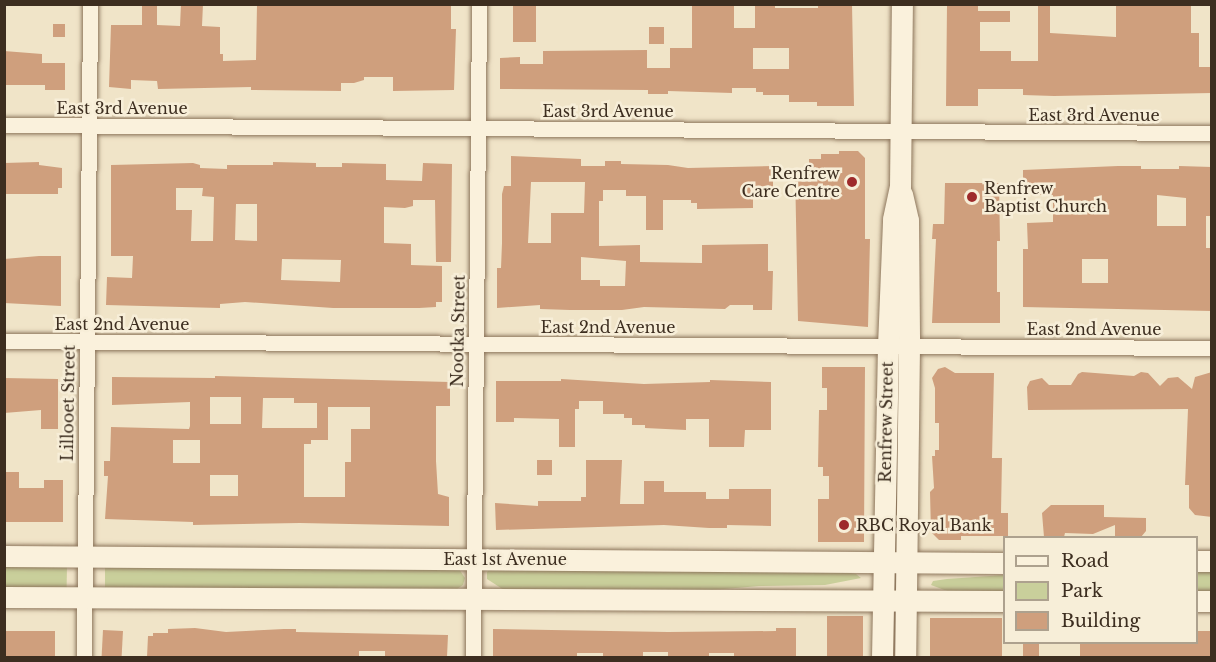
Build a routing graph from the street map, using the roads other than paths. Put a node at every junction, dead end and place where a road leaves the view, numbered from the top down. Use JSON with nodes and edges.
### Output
{"nodes":[{"id":1,"x":90,"y":4,"type":"edge"},
{"id":2,"x":478,"y":4,"type":"edge"},
{"id":3,"x":902,"y":4,"type":"edge"},
{"id":4,"x":4,"y":125,"type":"edge"},
{"id":5,"x":89,"y":126,"type":"junction"},
{"id":6,"x":479,"y":128,"type":"junction"},
{"id":7,"x":901,"y":132,"type":"junction"},
{"id":8,"x":1212,"y":133,"type":"edge"},
{"id":9,"x":900,"y":187,"type":"junction"},
{"id":10,"x":4,"y":342,"type":"edge"},
{"id":11,"x":87,"y":342,"type":"junction"},
{"id":12,"x":476,"y":344,"type":"junction"},
{"id":13,"x":888,"y":346,"type":"junction"},
{"id":14,"x":909,"y":346,"type":"junction"},
{"id":15,"x":1212,"y":348,"type":"edge"},
{"id":16,"x":4,"y":556,"type":"edge"},
{"id":17,"x":84,"y":556,"type":"junction"},
{"id":18,"x":475,"y":558,"type":"junction"},
{"id":19,"x":884,"y":562,"type":"junction"},
{"id":20,"x":907,"y":563,"type":"junction"},
{"id":21,"x":1003,"y":563,"type":"edge"},
{"id":22,"x":4,"y":597,"type":"edge"},
{"id":23,"x":84,"y":597,"type":"junction"},
{"id":24,"x":474,"y":598,"type":"junction"},
{"id":25,"x":883,"y":599,"type":"junction"},
{"id":26,"x":905,"y":599,"type":"junction"},
{"id":27,"x":1003,"y":601,"type":"edge"},
{"id":28,"x":84,"y":657,"type":"edge"},
{"id":29,"x":473,"y":657,"type":"edge"},
{"id":30,"x":882,"y":657,"type":"edge"},
{"id":31,"x":905,"y":657,"type":"edge"}],
"edges":[{"from":1,"to":5,"type":"street","name":"Lillooet Street"},
{"from":2,"to":6,"type":"street","name":"Nootka Street"},
{"from":3,"to":7,"type":"main road","name":"Renfrew Street"},
{"from":4,"to":5,"type":"street","name":"East 3rd Avenue"},
{"from":5,"to":6,"type":"street","name":"East 3rd Avenue"},
{"from":5,"to":11,"type":"street","name":"Lillooet Street"},
{"from":6,"to":7,"type":"street","name":"East 3rd Avenue"},
{"from":6,"to":12,"type":"street","name":"Nootka Street"},
{"from":7,"to":8,"type":"street","name":"East 3rd Avenue"},
{"from":7,"to":9,"type":"main road","name":"Renfrew Street"},
{"from":9,"to":13,"type":"main road","name":"Renfrew Street"},
{"from":9,"to":14,"type":"main road","name":"Renfrew Street"},
{"from":10,"to":11,"type":"street","name":"East 2nd Avenue"},
{"from":11,"to":12,"type":"street","name":"East 2nd Avenue"},
{"from":11,"to":17,"type":"street","name":"Lillooet Street"},
{"from":12,"to":13,"type":"street","name":"East 2nd Avenue"},
{"from":12,"to":18,"type":"street","name":"Nootka Street"},
{"from":13,"to":14,"type":"street","name":"East 2nd Avenue"},
{"from":13,"to":19,"type":"main road","name":"Renfrew Street"},
{"from":14,"to":15,"type":"street","name":"East 2nd Avenue"},
{"from":14,"to":20,"type":"main road","name":"Renfrew Street"},
{"from":16,"to":17,"type":"main road","name":"East 1st Avenue"},
{"from":17,"to":18,"type":"main road","name":"East 1st Avenue"},
{"from":17,"to":23,"type":"street","name":"Lillooet Street"},
{"from":18,"to":19,"type":"main road","name":"East 1st Avenue"},
{"from":18,"to":24,"type":"street","name":"Nootka Street"},
{"from":19,"to":20,"type":"main road","name":"East 1st Avenue"},
{"from":19,"to":25,"type":"main road","name":"Renfrew Street"},
{"from":20,"to":21,"type":"main road","name":"East 1st Avenue"},
{"from":20,"to":26,"type":"main road","name":"Renfrew Street"},
{"from":22,"to":23,"type":"main road"},
{"from":23,"to":24,"type":"main road"},
{"from":23,"to":28,"type":"street","name":"Lillooet Street"},
{"from":24,"to":25,"type":"main road"},
{"from":24,"to":29,"type":"street","name":"Nootka Street"},
{"from":25,"to":26,"type":"main road"},
{"from":25,"to":30,"type":"main road","name":"Renfrew Street"},
{"from":26,"to":27,"type":"main road"},
{"from":26,"to":31,"type":"main road","name":"Renfrew Street"}]}
